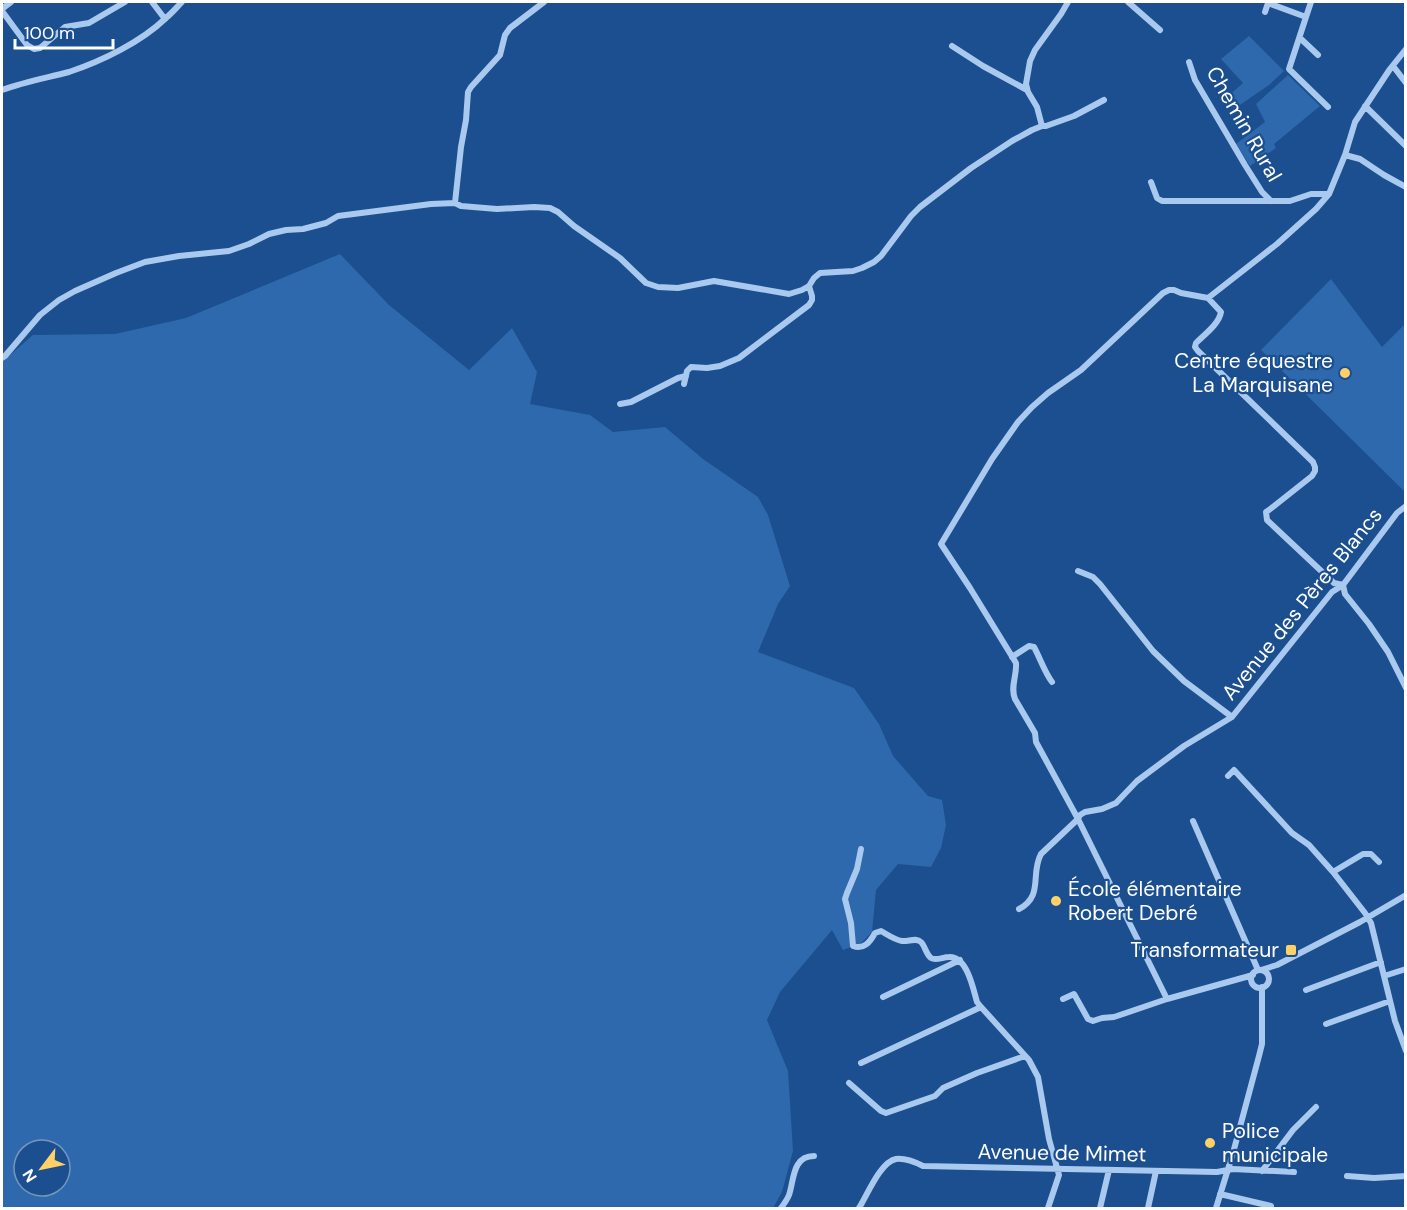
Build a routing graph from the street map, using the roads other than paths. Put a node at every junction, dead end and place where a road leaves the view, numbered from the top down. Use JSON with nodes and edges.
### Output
{"nodes":[{"id":1,"x":11,"y":2,"type":"edge"},
{"id":2,"x":124,"y":2,"type":"edge"},
{"id":3,"x":152,"y":2,"type":"edge"},
{"id":4,"x":182,"y":2,"type":"edge"},
{"id":5,"x":544,"y":2,"type":"edge"},
{"id":6,"x":1068,"y":2,"type":"edge"},
{"id":7,"x":1128,"y":2,"type":"edge"},
{"id":8,"x":1311,"y":2,"type":"edge"},
{"id":9,"x":2,"y":7,"type":"edge"},
{"id":10,"x":1265,"y":12,"type":"dead end"},
{"id":11,"x":1306,"y":17,"type":"junction"},
{"id":12,"x":165,"y":19,"type":"junction"},
{"id":13,"x":1160,"y":30,"type":"dead end"},
{"id":14,"x":1300,"y":38,"type":"junction"},
{"id":15,"x":952,"y":46,"type":"dead end"},
{"id":16,"x":1406,"y":49,"type":"edge"},
{"id":17,"x":1318,"y":55,"type":"dead end"},
{"id":18,"x":1189,"y":62,"type":"dead end"},
{"id":19,"x":1393,"y":66,"type":"junction"},
{"id":20,"x":1406,"y":83,"type":"edge"},
{"id":21,"x":2,"y":90,"type":"edge"},
{"id":22,"x":1027,"y":90,"type":"junction"},
{"id":23,"x":1104,"y":100,"type":"dead end"},
{"id":24,"x":1365,"y":106,"type":"junction"},
{"id":25,"x":1328,"y":107,"type":"dead end"},
{"id":26,"x":1042,"y":126,"type":"junction"},
{"id":27,"x":1406,"y":146,"type":"edge"},
{"id":28,"x":1346,"y":155,"type":"junction"},
{"id":29,"x":1150,"y":182,"type":"dead end"},
{"id":30,"x":1406,"y":187,"type":"edge"},
{"id":31,"x":1329,"y":194,"type":"junction"},
{"id":32,"x":1271,"y":201,"type":"junction"},
{"id":33,"x":455,"y":203,"type":"junction"},
{"id":34,"x":809,"y":286,"type":"junction"},
{"id":35,"x":1208,"y":298,"type":"junction"},
{"id":36,"x":2,"y":358,"type":"edge"},
{"id":37,"x":686,"y":376,"type":"junction"},
{"id":38,"x":684,"y":384,"type":"dead end"},
{"id":39,"x":620,"y":404,"type":"dead end"},
{"id":40,"x":1406,"y":506,"type":"edge"},
{"id":41,"x":1078,"y":571,"type":"dead end"},
{"id":42,"x":1343,"y":585,"type":"junction"},
{"id":43,"x":1012,"y":657,"type":"junction"},
{"id":44,"x":1052,"y":682,"type":"dead end"},
{"id":45,"x":1406,"y":688,"type":"edge"},
{"id":46,"x":1232,"y":717,"type":"junction"},
{"id":47,"x":1228,"y":776,"type":"dead end"},
{"id":48,"x":1078,"y":819,"type":"junction"},
{"id":49,"x":1194,"y":821,"type":"dead end"},
{"id":50,"x":861,"y":849,"type":"dead end"},
{"id":51,"x":1379,"y":862,"type":"dead end"},
{"id":52,"x":1333,"y":872,"type":"junction"},
{"id":53,"x":1406,"y":896,"type":"edge"},
{"id":54,"x":1019,"y":909,"type":"dead end"},
{"id":55,"x":1368,"y":918,"type":"junction"},
{"id":56,"x":960,"y":960,"type":"junction"},
{"id":57,"x":1381,"y":962,"type":"junction"},
{"id":58,"x":1277,"y":964,"type":"junction"},
{"id":59,"x":1406,"y":969,"type":"edge"},
{"id":60,"x":1257,"y":972,"type":"junction"},
{"id":61,"x":1384,"y":976,"type":"junction"},
{"id":62,"x":1269,"y":977,"type":"junction"},
{"id":63,"x":1243,"y":978,"type":"junction"},
{"id":64,"x":1253,"y":983,"type":"junction"},
{"id":65,"x":1262,"y":987,"type":"junction"},
{"id":66,"x":1306,"y":990,"type":"dead end"},
{"id":67,"x":883,"y":997,"type":"dead end"},
{"id":68,"x":1063,"y":999,"type":"dead end"},
{"id":69,"x":1167,"y":999,"type":"junction"},
{"id":70,"x":1390,"y":1001,"type":"junction"},
{"id":71,"x":981,"y":1007,"type":"junction"},
{"id":72,"x":1326,"y":1024,"type":"dead end"},
{"id":73,"x":1406,"y":1051,"type":"edge"},
{"id":74,"x":1025,"y":1056,"type":"junction"},
{"id":75,"x":861,"y":1063,"type":"dead end"},
{"id":76,"x":849,"y":1083,"type":"dead end"},
{"id":77,"x":1316,"y":1107,"type":"dead end"},
{"id":78,"x":814,"y":1156,"type":"dead end"},
{"id":79,"x":1058,"y":1169,"type":"junction"},
{"id":80,"x":1109,"y":1170,"type":"junction"},
{"id":81,"x":1227,"y":1170,"type":"junction"},
{"id":82,"x":1156,"y":1171,"type":"junction"},
{"id":83,"x":1262,"y":1171,"type":"junction"},
{"id":84,"x":1294,"y":1173,"type":"dead end"},
{"id":85,"x":1347,"y":1176,"type":"dead end"},
{"id":86,"x":1406,"y":1176,"type":"edge"},
{"id":87,"x":1220,"y":1194,"type":"junction"},
{"id":88,"x":1271,"y":1206,"type":"dead end"},
{"id":89,"x":781,"y":1209,"type":"edge"},
{"id":90,"x":859,"y":1209,"type":"edge"},
{"id":91,"x":1048,"y":1209,"type":"edge"},
{"id":92,"x":1100,"y":1209,"type":"edge"},
{"id":93,"x":1148,"y":1209,"type":"edge"},
{"id":94,"x":1216,"y":1209,"type":"edge"}],
"edges":[{"from":1,"to":9,"type":"street"},
{"from":2,"to":9,"type":"street"},
{"from":3,"to":12,"type":"street"},
{"from":4,"to":12,"type":"street"},
{"from":5,"to":33,"type":"street"},
{"from":6,"to":22,"type":"street"},
{"from":7,"to":13,"type":"street"},
{"from":8,"to":11,"type":"street"},
{"from":10,"to":11,"type":"street"},
{"from":11,"to":14,"type":"street"},
{"from":12,"to":21,"type":"street"},
{"from":14,"to":17,"type":"street"},
{"from":14,"to":25,"type":"street"},
{"from":15,"to":22,"type":"street"},
{"from":16,"to":19,"type":"street"},
{"from":18,"to":32,"type":"street","name":"Chemin Rural"},
{"from":19,"to":20,"type":"street"},
{"from":19,"to":24,"type":"street"},
{"from":22,"to":26,"type":"street"},
{"from":23,"to":26,"type":"street"},
{"from":24,"to":27,"type":"street"},
{"from":24,"to":28,"type":"street"},
{"from":26,"to":34,"type":"street"},
{"from":28,"to":30,"type":"street"},
{"from":28,"to":31,"type":"street"},
{"from":29,"to":32,"type":"street"},
{"from":31,"to":32,"type":"street"},
{"from":31,"to":35,"type":"street"},
{"from":33,"to":34,"type":"street"},
{"from":33,"to":36,"type":"street"},
{"from":34,"to":37,"type":"street"},
{"from":35,"to":42,"type":"street"},
{"from":35,"to":43,"type":"street"},
{"from":37,"to":38,"type":"street"},
{"from":37,"to":39,"type":"street"},
{"from":40,"to":42,"type":"street","name":"Avenue des Pères Blancs"},
{"from":41,"to":46,"type":"street"},
{"from":42,"to":45,"type":"street"},
{"from":42,"to":46,"type":"street","name":"Avenue des Pères Blancs"},
{"from":43,"to":44,"type":"street"},
{"from":43,"to":48,"type":"street"},
{"from":46,"to":48,"type":"street","name":"Avenue des Pères Blancs"},
{"from":47,"to":52,"type":"street"},
{"from":48,"to":54,"type":"street"},
{"from":48,"to":69,"type":"street"},
{"from":49,"to":60,"type":"street"},
{"from":50,"to":56,"type":"street"},
{"from":51,"to":52,"type":"street"},
{"from":52,"to":55,"type":"street"},
{"from":53,"to":55,"type":"street"},
{"from":55,"to":57,"type":"street"},
{"from":55,"to":58,"type":"street"},
{"from":56,"to":67,"type":"street"},
{"from":56,"to":71,"type":"street"},
{"from":57,"to":61,"type":"street"},
{"from":57,"to":66,"type":"street"},
{"from":58,"to":60,"type":"street"},
{"from":58,"to":62,"type":"street"},
{"from":59,"to":61,"type":"street"},
{"from":60,"to":62,"type":"street"},
{"from":60,"to":63,"type":"street"},
{"from":60,"to":64,"type":"street"},
{"from":61,"to":70,"type":"street"},
{"from":62,"to":65,"type":"street"},
{"from":63,"to":64,"type":"street"},
{"from":63,"to":69,"type":"street"},
{"from":64,"to":65,"type":"street"},
{"from":65,"to":81,"type":"street"},
{"from":68,"to":69,"type":"street"},
{"from":70,"to":72,"type":"street"},
{"from":70,"to":73,"type":"street"},
{"from":71,"to":74,"type":"street"},
{"from":71,"to":75,"type":"street"},
{"from":74,"to":76,"type":"street"},
{"from":74,"to":79,"type":"street"},
{"from":77,"to":83,"type":"street"},
{"from":78,"to":89,"type":"street"},
{"from":79,"to":80,"type":"street","name":"Avenue de Mimet"},
{"from":79,"to":90,"type":"street","name":"Avenue de Mimet"},
{"from":79,"to":91,"type":"street"},
{"from":80,"to":82,"type":"street","name":"Avenue de Mimet"},
{"from":80,"to":92,"type":"street"},
{"from":81,"to":82,"type":"street","name":"Avenue de Mimet"},
{"from":81,"to":83,"type":"street","name":"Avenue de Mimet"},
{"from":81,"to":87,"type":"street"},
{"from":82,"to":93,"type":"street"},
{"from":83,"to":84,"type":"street","name":"Avenue de Mimet"},
{"from":85,"to":86,"type":"street"},
{"from":87,"to":88,"type":"street"},
{"from":87,"to":94,"type":"street"}]}
